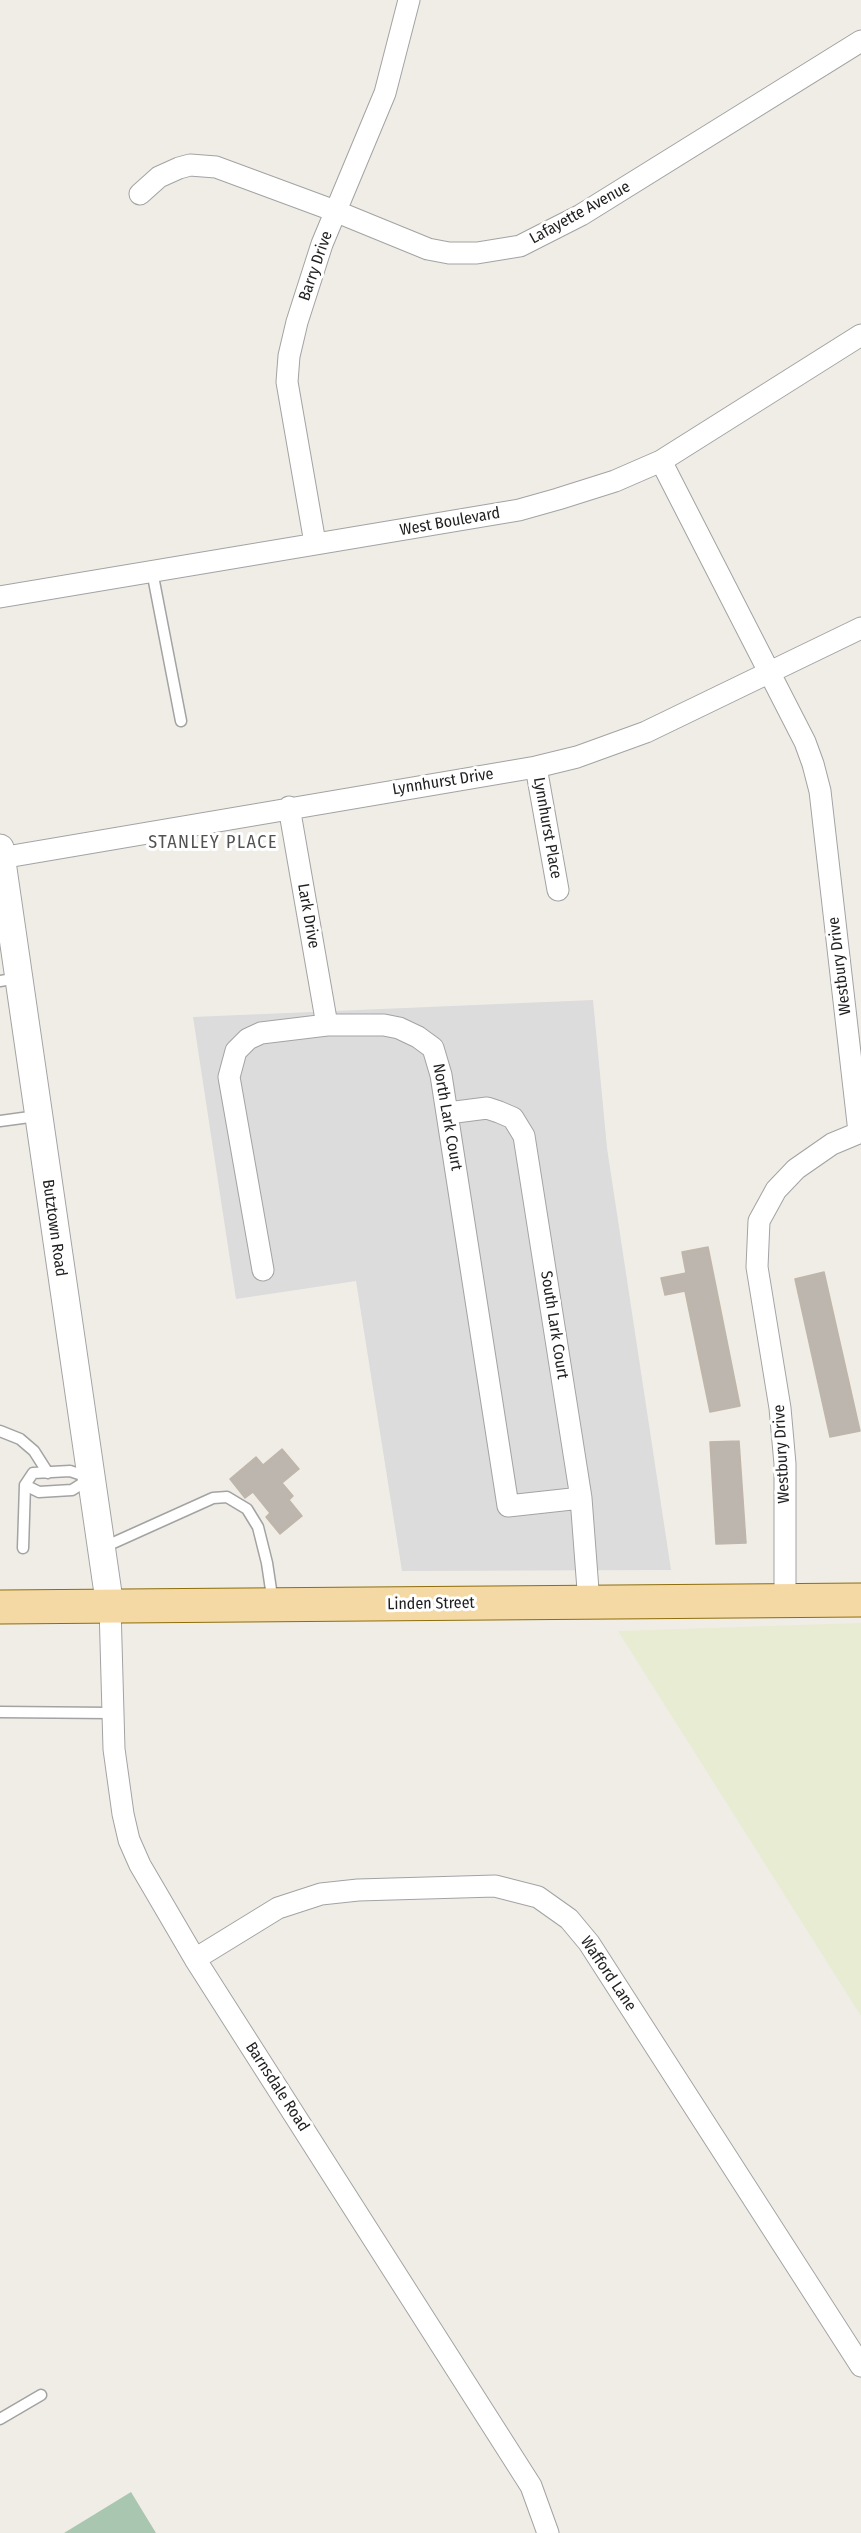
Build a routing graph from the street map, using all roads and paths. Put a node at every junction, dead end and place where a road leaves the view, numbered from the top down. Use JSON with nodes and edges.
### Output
{"nodes":[{"id":1,"x":409,"y":0,"type":"edge"},
{"id":2,"x":861,"y":41,"type":"edge"},
{"id":3,"x":140,"y":194,"type":"dead end"},
{"id":4,"x":335,"y":211,"type":"junction"},
{"id":5,"x":861,"y":335,"type":"edge"},
{"id":6,"x":661,"y":460,"type":"junction"},
{"id":7,"x":315,"y":543,"type":"junction"},
{"id":8,"x":152,"y":571,"type":"junction"},
{"id":9,"x":0,"y":597,"type":"edge"},
{"id":10,"x":861,"y":628,"type":"edge"},
{"id":11,"x":770,"y":673,"type":"junction"},
{"id":12,"x":181,"y":720,"type":"dead end"},
{"id":13,"x":536,"y":767,"type":"junction"},
{"id":14,"x":289,"y":807,"type":"junction"},
{"id":15,"x":1,"y":853,"type":"edge"},
{"id":16,"x":558,"y":890,"type":"dead end"},
{"id":17,"x":9,"y":980,"type":"edge"},
{"id":18,"x":327,"y":1024,"type":"junction"},
{"id":19,"x":448,"y":1113,"type":"junction"},
{"id":20,"x":37,"y":1116,"type":"junction"},
{"id":21,"x":0,"y":1121,"type":"edge"},
{"id":22,"x":860,"y":1132,"type":"edge"},
{"id":23,"x":263,"y":1270,"type":"dead end"},
{"id":24,"x":0,"y":1431,"type":"edge"},
{"id":25,"x":48,"y":1473,"type":"junction"},
{"id":26,"x":91,"y":1478,"type":"junction"},
{"id":27,"x":25,"y":1485,"type":"junction"},
{"id":28,"x":581,"y":1498,"type":"junction"},
{"id":29,"x":23,"y":1548,"type":"dead end"},
{"id":30,"x":101,"y":1549,"type":"junction"},
{"id":31,"x":861,"y":1600,"type":"edge"},
{"id":32,"x":784,"y":1601,"type":"junction"},
{"id":33,"x":590,"y":1603,"type":"junction"},
{"id":34,"x":273,"y":1606,"type":"junction"},
{"id":35,"x":0,"y":1607,"type":"edge"},
{"id":36,"x":110,"y":1607,"type":"junction"},
{"id":37,"x":0,"y":1712,"type":"edge"},
{"id":38,"x":111,"y":1713,"type":"junction"},
{"id":39,"x":195,"y":1959,"type":"junction"},
{"id":40,"x":861,"y":2366,"type":"edge"},
{"id":41,"x":41,"y":2395,"type":"dead end"},
{"id":42,"x":0,"y":2419,"type":"edge"},
{"id":43,"x":548,"y":2533,"type":"edge"}],
"edges":[{"from":1,"to":4,"type":"street","name":"Barry Drive"},
{"from":2,"to":4,"type":"street","name":"Lafayette Avenue"},
{"from":3,"to":4,"type":"street","name":"Lafayette Avenue"},
{"from":4,"to":7,"type":"street","name":"Barry Drive"},
{"from":5,"to":6,"type":"street","name":"West Boulevard"},
{"from":6,"to":7,"type":"street","name":"West Boulevard"},
{"from":6,"to":11,"type":"street","name":"Westbury Drive"},
{"from":7,"to":8,"type":"street","name":"West Boulevard"},
{"from":8,"to":9,"type":"street","name":"West Boulevard"},
{"from":8,"to":12,"type":"lane"},
{"from":10,"to":11,"type":"street","name":"Lynnhurst Drive"},
{"from":11,"to":13,"type":"street","name":"Lynnhurst Drive"},
{"from":11,"to":22,"type":"street","name":"Westbury Drive"},
{"from":13,"to":14,"type":"street","name":"Lynnhurst Drive"},
{"from":13,"to":16,"type":"street","name":"Lynnhurst Place"},
{"from":14,"to":15,"type":"street","name":"Lynnhurst Drive"},
{"from":14,"to":18,"type":"street","name":"Lark Drive"},
{"from":15,"to":17,"type":"street","name":"Butztown Road"},
{"from":17,"to":20,"type":"street","name":"Butztown Road"},
{"from":18,"to":19,"type":"street","name":"North Lark Court"},
{"from":18,"to":23,"type":"street","name":"North Lark Court"},
{"from":19,"to":28,"type":"street","name":"South Lark Court"},
{"from":19,"to":28,"type":"street","name":"North Lark Court"},
{"from":20,"to":21,"type":"lane"},
{"from":20,"to":26,"type":"street","name":"Butztown Road"},
{"from":22,"to":32,"type":"street","name":"Westbury Drive"},
{"from":24,"to":25,"type":"lane"},
{"from":25,"to":26,"type":"lane"},
{"from":25,"to":27,"type":"lane"},
{"from":26,"to":27,"type":"lane"},
{"from":26,"to":30,"type":"street","name":"Butztown Road"},
{"from":27,"to":29,"type":"lane"},
{"from":28,"to":33,"type":"street","name":"South Lark Court"},
{"from":30,"to":34,"type":"lane"},
{"from":30,"to":36,"type":"street","name":"Butztown Road"},
{"from":31,"to":32,"type":"main road","name":"Linden Street"},
{"from":32,"to":33,"type":"main road","name":"Linden Street"},
{"from":33,"to":34,"type":"main road","name":"Linden Street"},
{"from":34,"to":36,"type":"main road","name":"Linden Street"},
{"from":35,"to":36,"type":"main road","name":"Linden Street"},
{"from":36,"to":38,"type":"street","name":"Barnsdale Road"},
{"from":37,"to":38,"type":"lane"},
{"from":38,"to":39,"type":"street","name":"Barnsdale Road"},
{"from":39,"to":40,"type":"street","name":"Wafford Lane"},
{"from":39,"to":43,"type":"street","name":"Barnsdale Road"},
{"from":41,"to":42,"type":"lane"}]}
